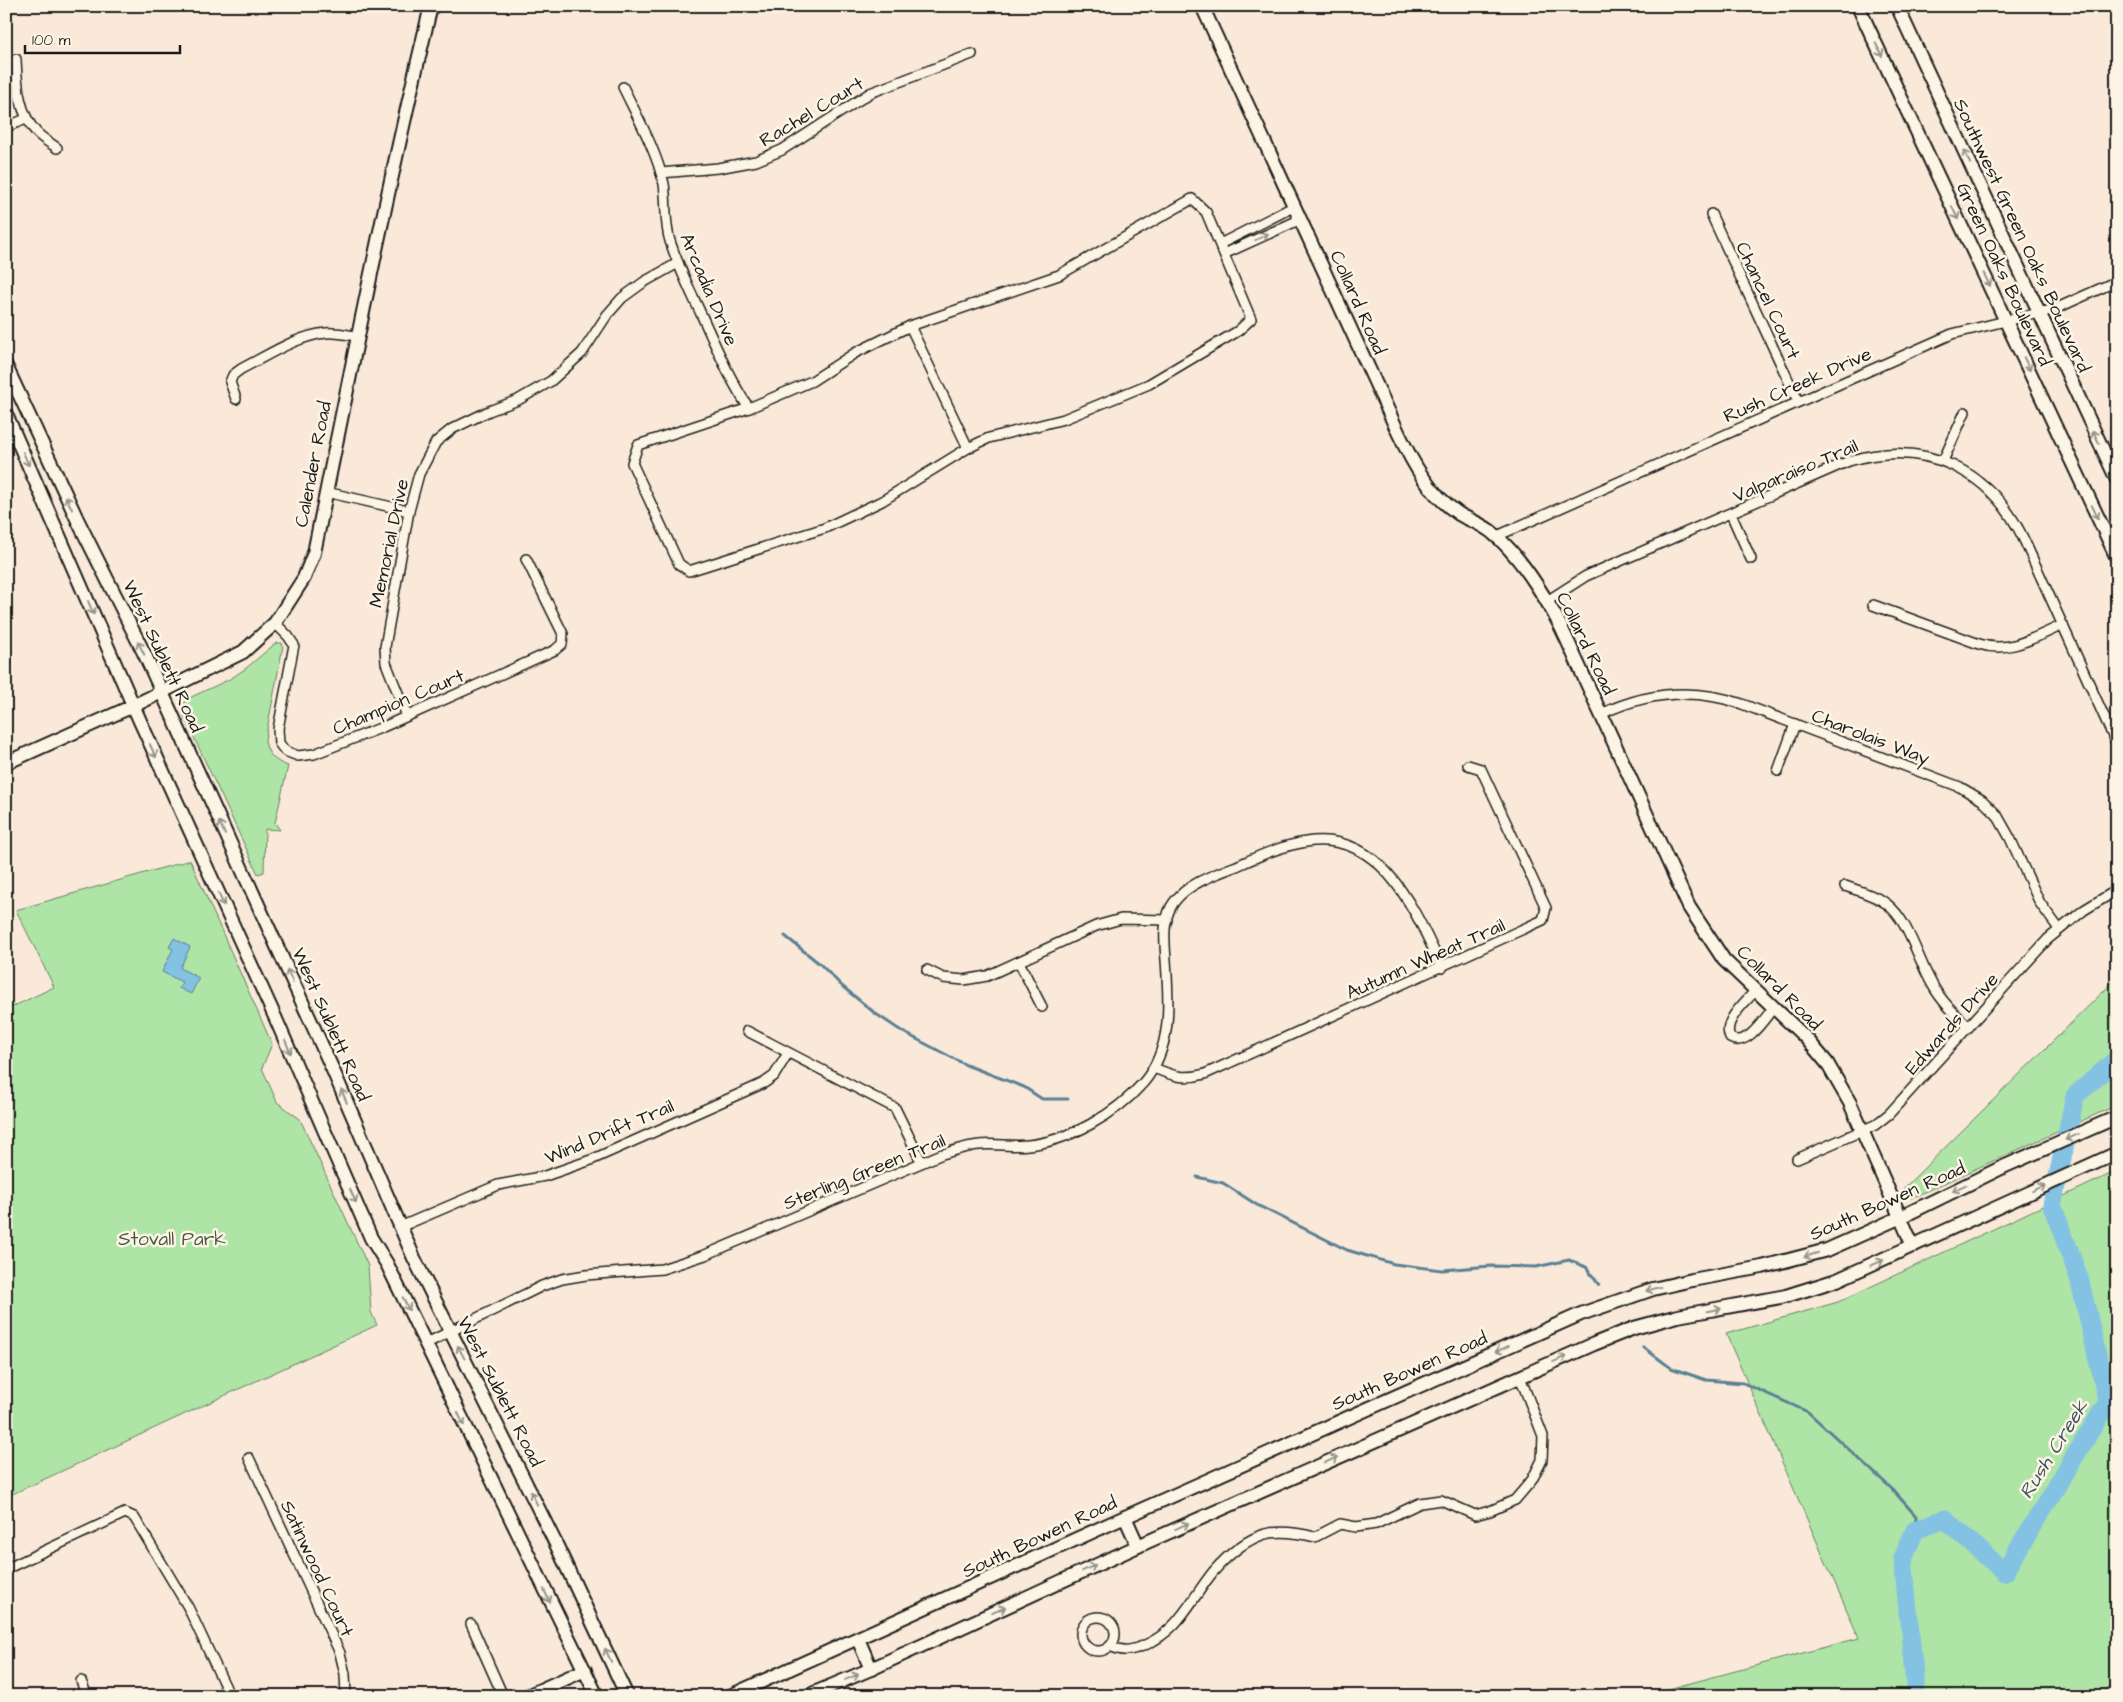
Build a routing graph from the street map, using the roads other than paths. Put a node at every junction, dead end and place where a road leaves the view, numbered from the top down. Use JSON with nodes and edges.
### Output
{"nodes":[{"id":1,"x":431,"y":6,"type":"edge"},
{"id":2,"x":1202,"y":6,"type":"edge"},
{"id":3,"x":1858,"y":6,"type":"edge"},
{"id":4,"x":1896,"y":6,"type":"edge"},
{"id":5,"x":972,"y":54,"type":"dead end"},
{"id":6,"x":16,"y":59,"type":"dead end"},
{"id":7,"x":623,"y":86,"type":"dead end"},
{"id":8,"x":26,"y":119,"type":"junction"},
{"id":9,"x":6,"y":127,"type":"edge"},
{"id":10,"x":56,"y":148,"type":"dead end"},
{"id":11,"x":661,"y":173,"type":"junction"},
{"id":12,"x":1294,"y":206,"type":"junction"},
{"id":13,"x":1711,"y":214,"type":"dead end"},
{"id":14,"x":1301,"y":219,"type":"junction"},
{"id":15,"x":1220,"y":244,"type":"junction"},
{"id":16,"x":1224,"y":254,"type":"junction"},
{"id":17,"x":678,"y":263,"type":"junction"},
{"id":18,"x":2117,"y":281,"type":"edge"},
{"id":19,"x":2039,"y":312,"type":"junction"},
{"id":20,"x":2006,"y":320,"type":"junction"},
{"id":21,"x":910,"y":326,"type":"junction"},
{"id":22,"x":357,"y":336,"type":"junction"},
{"id":23,"x":6,"y":366,"type":"edge"},
{"id":24,"x":236,"y":399,"type":"dead end"},
{"id":25,"x":1798,"y":401,"type":"junction"},
{"id":26,"x":749,"y":408,"type":"junction"},
{"id":27,"x":1965,"y":412,"type":"dead end"},
{"id":28,"x":6,"y":414,"type":"edge"},
{"id":29,"x":968,"y":448,"type":"junction"},
{"id":30,"x":1943,"y":461,"type":"junction"},
{"id":31,"x":2117,"y":480,"type":"edge"},
{"id":32,"x":326,"y":492,"type":"junction"},
{"id":33,"x":409,"y":511,"type":"junction"},
{"id":34,"x":1731,"y":514,"type":"junction"},
{"id":35,"x":1497,"y":536,"type":"junction"},
{"id":36,"x":526,"y":558,"type":"dead end"},
{"id":37,"x":2117,"y":558,"type":"edge"},
{"id":38,"x":1751,"y":559,"type":"dead end"},
{"id":39,"x":1547,"y":601,"type":"junction"},
{"id":40,"x":1873,"y":605,"type":"dead end"},
{"id":41,"x":275,"y":623,"type":"junction"},
{"id":42,"x":2063,"y":625,"type":"junction"},
{"id":43,"x":161,"y":693,"type":"junction"},
{"id":44,"x":134,"y":706,"type":"junction"},
{"id":45,"x":1601,"y":714,"type":"junction"},
{"id":46,"x":407,"y":716,"type":"junction"},
{"id":47,"x":1794,"y":724,"type":"junction"},
{"id":48,"x":2117,"y":745,"type":"edge"},
{"id":49,"x":6,"y":764,"type":"edge"},
{"id":50,"x":1468,"y":765,"type":"dead end"},
{"id":51,"x":1778,"y":770,"type":"dead end"},
{"id":52,"x":1845,"y":886,"type":"dead end"},
{"id":53,"x":2117,"y":890,"type":"edge"},
{"id":54,"x":1167,"y":920,"type":"junction"},
{"id":55,"x":2059,"y":929,"type":"junction"},
{"id":56,"x":1019,"y":962,"type":"junction"},
{"id":57,"x":1442,"y":968,"type":"junction"},
{"id":58,"x":927,"y":970,"type":"dead end"},
{"id":59,"x":1755,"y":991,"type":"junction"},
{"id":60,"x":1042,"y":1007,"type":"dead end"},
{"id":61,"x":1774,"y":1007,"type":"junction"},
{"id":62,"x":1969,"y":1027,"type":"junction"},
{"id":63,"x":747,"y":1031,"type":"dead end"},
{"id":64,"x":788,"y":1052,"type":"junction"},
{"id":65,"x":1154,"y":1068,"type":"junction"},
{"id":66,"x":2117,"y":1117,"type":"edge"},
{"id":67,"x":1862,"y":1131,"type":"junction"},
{"id":68,"x":2117,"y":1153,"type":"edge"},
{"id":69,"x":1797,"y":1159,"type":"dead end"},
{"id":70,"x":922,"y":1161,"type":"junction"},
{"id":71,"x":1900,"y":1217,"type":"junction"},
{"id":72,"x":400,"y":1226,"type":"junction"},
{"id":73,"x":1913,"y":1246,"type":"junction"},
{"id":74,"x":450,"y":1331,"type":"junction"},
{"id":75,"x":425,"y":1344,"type":"junction"},
{"id":76,"x":1520,"y":1377,"type":"junction"},
{"id":77,"x":249,"y":1458,"type":"dead end"},
{"id":78,"x":1125,"y":1517,"type":"junction"},
{"id":79,"x":1138,"y":1546,"type":"junction"},
{"id":80,"x":6,"y":1569,"type":"edge"},
{"id":81,"x":471,"y":1624,"type":"dead end"},
{"id":82,"x":858,"y":1639,"type":"junction"},
{"id":83,"x":1110,"y":1646,"type":"dead end"},
{"id":84,"x":871,"y":1669,"type":"junction"},
{"id":85,"x":585,"y":1670,"type":"junction"},
{"id":86,"x":81,"y":1681,"type":"dead end"},
{"id":87,"x":628,"y":1694,"type":"edge"},
{"id":88,"x":88,"y":1696,"type":"edge"},
{"id":89,"x":227,"y":1696,"type":"edge"},
{"id":90,"x":346,"y":1696,"type":"edge"},
{"id":91,"x":503,"y":1696,"type":"edge"},
{"id":92,"x":527,"y":1696,"type":"edge"},
{"id":93,"x":597,"y":1696,"type":"edge"},
{"id":94,"x":730,"y":1696,"type":"edge"},
{"id":95,"x":806,"y":1696,"type":"edge"}],
"edges":[{"from":1,"to":22,"type":"main road","name":"Calender Road"},
{"from":2,"to":12,"type":"main road","name":"Collard Road"},
{"from":3,"to":20,"type":"main road","name":"Green Oaks Boulevard","one_way":true},
{"from":19,"to":4,"type":"main road","name":"Southwest Green Oaks Boulevard","one_way":true},
{"from":5,"to":11,"type":"street","name":"Rachel Court"},
{"from":6,"to":8,"type":"street"},
{"from":7,"to":11,"type":"street","name":"Arcadia Drive"},
{"from":8,"to":9,"type":"street"},
{"from":8,"to":10,"type":"street"},
{"from":11,"to":17,"type":"street","name":"Arcadia Drive"},
{"from":12,"to":14,"type":"main road","name":"Collard Road"},
{"from":12,"to":15,"type":"street"},
{"from":13,"to":25,"type":"street","name":"Chancel Court"},
{"from":16,"to":14,"type":"street","one_way":true},
{"from":14,"to":35,"type":"main road","name":"Collard Road"},
{"from":15,"to":16,"type":"street"},
{"from":15,"to":21,"type":"street"},
{"from":16,"to":29,"type":"street"},
{"from":17,"to":26,"type":"street","name":"Arcadia Drive"},
{"from":17,"to":33,"type":"street","name":"Memorial Drive"},
{"from":18,"to":19,"type":"street","name":"Rush Creek Drive"},
{"from":19,"to":20,"type":"street","name":"Rush Creek Drive"},
{"from":31,"to":19,"type":"main road","name":"Southwest Green Oaks Boulevard","one_way":true},
{"from":20,"to":25,"type":"street","name":"Rush Creek Drive"},
{"from":20,"to":37,"type":"main road","name":"Green Oaks Boulevard","one_way":true},
{"from":21,"to":26,"type":"street"},
{"from":21,"to":29,"type":"street"},
{"from":22,"to":24,"type":"street"},
{"from":22,"to":32,"type":"main road","name":"Calender Road"},
{"from":43,"to":23,"type":"main road","name":"West Sublett Road","one_way":true},
{"from":25,"to":35,"type":"street","name":"Rush Creek Drive"},
{"from":26,"to":29,"type":"street"},
{"from":27,"to":30,"type":"street"},
{"from":28,"to":44,"type":"main road","one_way":true},
{"from":30,"to":34,"type":"street","name":"Valparaiso Trail"},
{"from":30,"to":42,"type":"street","name":"Valparaiso Trail"},
{"from":32,"to":33,"type":"street"},
{"from":32,"to":41,"type":"main road","name":"Calender Road"},
{"from":33,"to":46,"type":"street","name":"Memorial Drive"},
{"from":34,"to":38,"type":"street"},
{"from":34,"to":39,"type":"street","name":"Valparaiso Trail"},
{"from":35,"to":39,"type":"main road","name":"Collard Road"},
{"from":36,"to":46,"type":"street","name":"Champion Court"},
{"from":39,"to":45,"type":"main road","name":"Collard Road"},
{"from":40,"to":42,"type":"street"},
{"from":41,"to":43,"type":"main road","name":"Calender Road"},
{"from":41,"to":46,"type":"street","name":"Champion Court"},
{"from":42,"to":48,"type":"street","name":"Valparaiso Trail"},
{"from":43,"to":44,"type":"main road","name":"Calender Road"},
{"from":72,"to":43,"type":"main road","name":"West Sublett Road","one_way":true},
{"from":44,"to":49,"type":"main road","name":"Calender Road"},
{"from":44,"to":75,"type":"main road","one_way":true},
{"from":45,"to":47,"type":"street","name":"Charolais Way"},
{"from":45,"to":59,"type":"main road","name":"Collard Road"},
{"from":47,"to":51,"type":"street"},
{"from":47,"to":55,"type":"street","name":"Charolais Way"},
{"from":50,"to":57,"type":"street","name":"Autumn Wheat Trail"},
{"from":52,"to":62,"type":"street"},
{"from":53,"to":55,"type":"street","name":"Edwards Drive"},
{"from":54,"to":56,"type":"street"},
{"from":54,"to":57,"type":"street","name":"Sterling Green Trail"},
{"from":54,"to":65,"type":"street","name":"Sterling Green Trail"},
{"from":55,"to":62,"type":"street","name":"Edwards Drive"},
{"from":56,"to":58,"type":"street"},
{"from":56,"to":60,"type":"street"},
{"from":57,"to":65,"type":"street","name":"Autumn Wheat Trail"},
{"from":59,"to":61,"type":"main road","name":"Collard Road"},
{"from":59,"to":61,"type":"street"},
{"from":61,"to":67,"type":"main road","name":"Collard Road"},
{"from":62,"to":67,"type":"street","name":"Edwards Drive"},
{"from":63,"to":64,"type":"street"},
{"from":64,"to":70,"type":"street"},
{"from":64,"to":72,"type":"street","name":"Wind Drift Trail"},
{"from":65,"to":70,"type":"street","name":"Sterling Green Trail"},
{"from":66,"to":71,"type":"main road","name":"South Bowen Road","one_way":true},
{"from":67,"to":69,"type":"street","name":"Edwards Drive"},
{"from":67,"to":71,"type":"main road","name":"Collard Road"},
{"from":73,"to":68,"type":"main road","one_way":true},
{"from":70,"to":74,"type":"street","name":"Sterling Green Trail"},
{"from":71,"to":73,"type":"main road","name":"Collard Road"},
{"from":71,"to":78,"type":"main road","name":"South Bowen Road","one_way":true},
{"from":72,"to":74,"type":"main road","name":"West Sublett Road"},
{"from":76,"to":73,"type":"main road","one_way":true},
{"from":74,"to":75,"type":"street","name":"Sterling Green Trail"},
{"from":87,"to":74,"type":"main road","name":"West Sublett Road","one_way":true},
{"from":75,"to":85,"type":"main road","one_way":true},
{"from":79,"to":76,"type":"main road","one_way":true},
{"from":76,"to":83,"type":"street"},
{"from":77,"to":90,"type":"street","name":"Satinwood Court"},
{"from":78,"to":79,"type":"main road"},
{"from":78,"to":82,"type":"main road","name":"South Bowen Road"},
{"from":84,"to":79,"type":"main road","one_way":true},
{"from":80,"to":89,"type":"street"},
{"from":81,"to":91,"type":"street"},
{"from":82,"to":84,"type":"main road"},
{"from":82,"to":94,"type":"main road","name":"South Bowen Road"},
{"from":95,"to":84,"type":"main road","one_way":true},
{"from":85,"to":92,"type":"main road"},
{"from":85,"to":93,"type":"main road"},
{"from":86,"to":88,"type":"street"}]}
